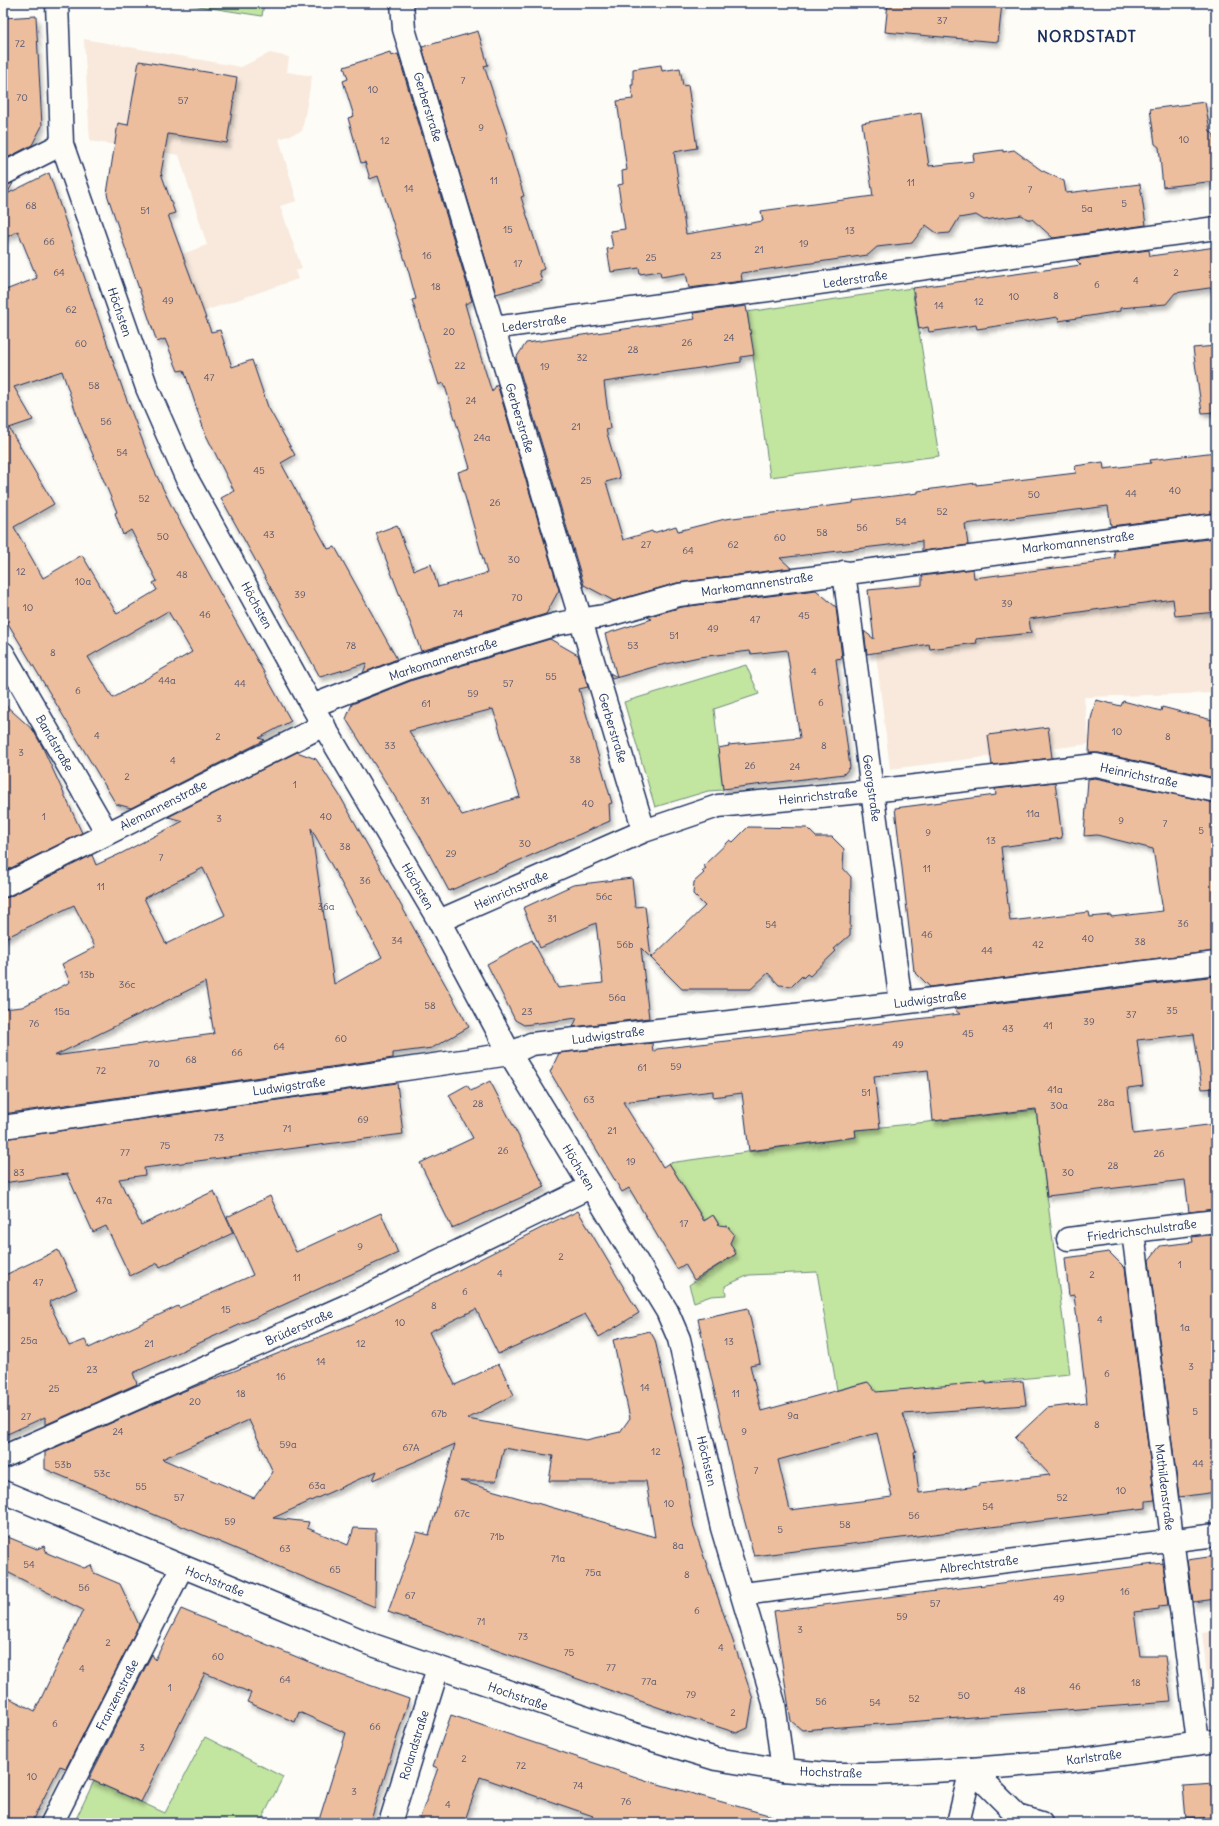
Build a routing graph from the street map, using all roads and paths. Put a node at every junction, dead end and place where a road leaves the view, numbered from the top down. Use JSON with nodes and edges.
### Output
{"nodes":[{"id":1,"x":57,"y":3,"type":"edge"},
{"id":2,"x":402,"y":3,"type":"edge"},
{"id":3,"x":62,"y":144,"type":"junction"},
{"id":4,"x":3,"y":174,"type":"edge"},
{"id":5,"x":1216,"y":228,"type":"edge"},
{"id":6,"x":494,"y":328,"type":"junction"},
{"id":7,"x":1216,"y":525,"type":"edge"},
{"id":8,"x":844,"y":572,"type":"junction"},
{"id":9,"x":581,"y":620,"type":"junction"},
{"id":10,"x":3,"y":653,"type":"edge"},
{"id":11,"x":312,"y":706,"type":"junction"},
{"id":12,"x":324,"y":725,"type":"junction"},
{"id":13,"x":872,"y":791,"type":"junction"},
{"id":14,"x":1216,"y":792,"type":"edge"},
{"id":15,"x":644,"y":831,"type":"junction"},
{"id":16,"x":107,"y":833,"type":"junction"},
{"id":17,"x":3,"y":886,"type":"edge"},
{"id":18,"x":439,"y":921,"type":"junction"},
{"id":19,"x":1216,"y":964,"type":"edge"},
{"id":20,"x":901,"y":1003,"type":"junction"},
{"id":21,"x":510,"y":1054,"type":"junction"},
{"id":22,"x":3,"y":1127,"type":"edge"},
{"id":23,"x":590,"y":1187,"type":"junction"},
{"id":24,"x":1216,"y":1221,"type":"edge"},
{"id":25,"x":1132,"y":1232,"type":"junction"},
{"id":26,"x":1068,"y":1239,"type":"dead end"},
{"id":27,"x":3,"y":1457,"type":"edge"},
{"id":28,"x":3,"y":1492,"type":"edge"},
{"id":29,"x":1216,"y":1536,"type":"edge"},
{"id":30,"x":1172,"y":1540,"type":"junction"},
{"id":31,"x":182,"y":1567,"type":"junction"},
{"id":32,"x":743,"y":1594,"type":"junction"},
{"id":33,"x":438,"y":1668,"type":"junction"},
{"id":34,"x":1207,"y":1742,"type":"edge"},
{"id":35,"x":971,"y":1769,"type":"junction"},
{"id":36,"x":783,"y":1770,"type":"junction"},
{"id":37,"x":52,"y":1823,"type":"edge"},
{"id":38,"x":390,"y":1823,"type":"edge"},
{"id":39,"x":958,"y":1823,"type":"edge"},
{"id":40,"x":1041,"y":1823,"type":"edge"}],
"edges":[{"from":1,"to":3,"type":"street","name":"Höchsten"},
{"from":2,"to":6,"type":"street","name":"Gerberstraße"},
{"from":3,"to":4,"type":"street"},
{"from":3,"to":11,"type":"street","name":"Höchsten"},
{"from":5,"to":6,"type":"street","name":"Lederstraße"},
{"from":6,"to":9,"type":"street","name":"Gerberstraße"},
{"from":7,"to":8,"type":"street","name":"Markomannenstraße"},
{"from":8,"to":9,"type":"street","name":"Markomannenstraße"},
{"from":8,"to":13,"type":"street","name":"Georgstraße"},
{"from":9,"to":11,"type":"street","name":"Markomannenstraße"},
{"from":9,"to":15,"type":"street","name":"Gerberstraße"},
{"from":10,"to":16,"type":"street","name":"Bandstraße"},
{"from":11,"to":12,"type":"street","name":"Höchsten"},
{"from":12,"to":16,"type":"street","name":"Alemannenstraße"},
{"from":12,"to":18,"type":"street","name":"Höchsten"},
{"from":13,"to":14,"type":"street","name":"Heinrichstraße"},
{"from":13,"to":15,"type":"street","name":"Heinrichstraße"},
{"from":13,"to":20,"type":"street","name":"Georgstraße"},
{"from":15,"to":18,"type":"street","name":"Heinrichstraße"},
{"from":16,"to":17,"type":"street","name":"Alemannenstraße"},
{"from":18,"to":21,"type":"street","name":"Höchsten"},
{"from":19,"to":20,"type":"street","name":"Ludwigstraße"},
{"from":20,"to":21,"type":"street","name":"Ludwigstraße"},
{"from":21,"to":22,"type":"street","name":"Ludwigstraße"},
{"from":21,"to":23,"type":"street","name":"Höchsten"},
{"from":23,"to":27,"type":"street","name":"Brüderstraße"},
{"from":23,"to":32,"type":"street","name":"Höchsten"},
{"from":24,"to":25,"type":"street","name":"Friedrichschulstraße"},
{"from":25,"to":26,"type":"street","name":"Friedrichschulstraße"},
{"from":25,"to":30,"type":"street","name":"Mathildenstraße"},
{"from":28,"to":31,"type":"street","name":"Hochstraße"},
{"from":29,"to":30,"type":"street","name":"Albrechtstraße"},
{"from":30,"to":32,"type":"street","name":"Albrechtstraße"},
{"from":30,"to":34,"type":"street","name":"Mathildenstraße"},
{"from":31,"to":33,"type":"street","name":"Hochstraße"},
{"from":31,"to":37,"type":"street","name":"Franzenstraße"},
{"from":32,"to":36,"type":"street","name":"Höchsten"},
{"from":33,"to":36,"type":"street","name":"Hochstraße"},
{"from":33,"to":38,"type":"street","name":"Rolandstraße"},
{"from":34,"to":35,"type":"street","name":"Karlstraße"},
{"from":35,"to":36,"type":"street","name":"Hochstraße"},
{"from":35,"to":39,"type":"street"},
{"from":35,"to":40,"type":"street"}]}
